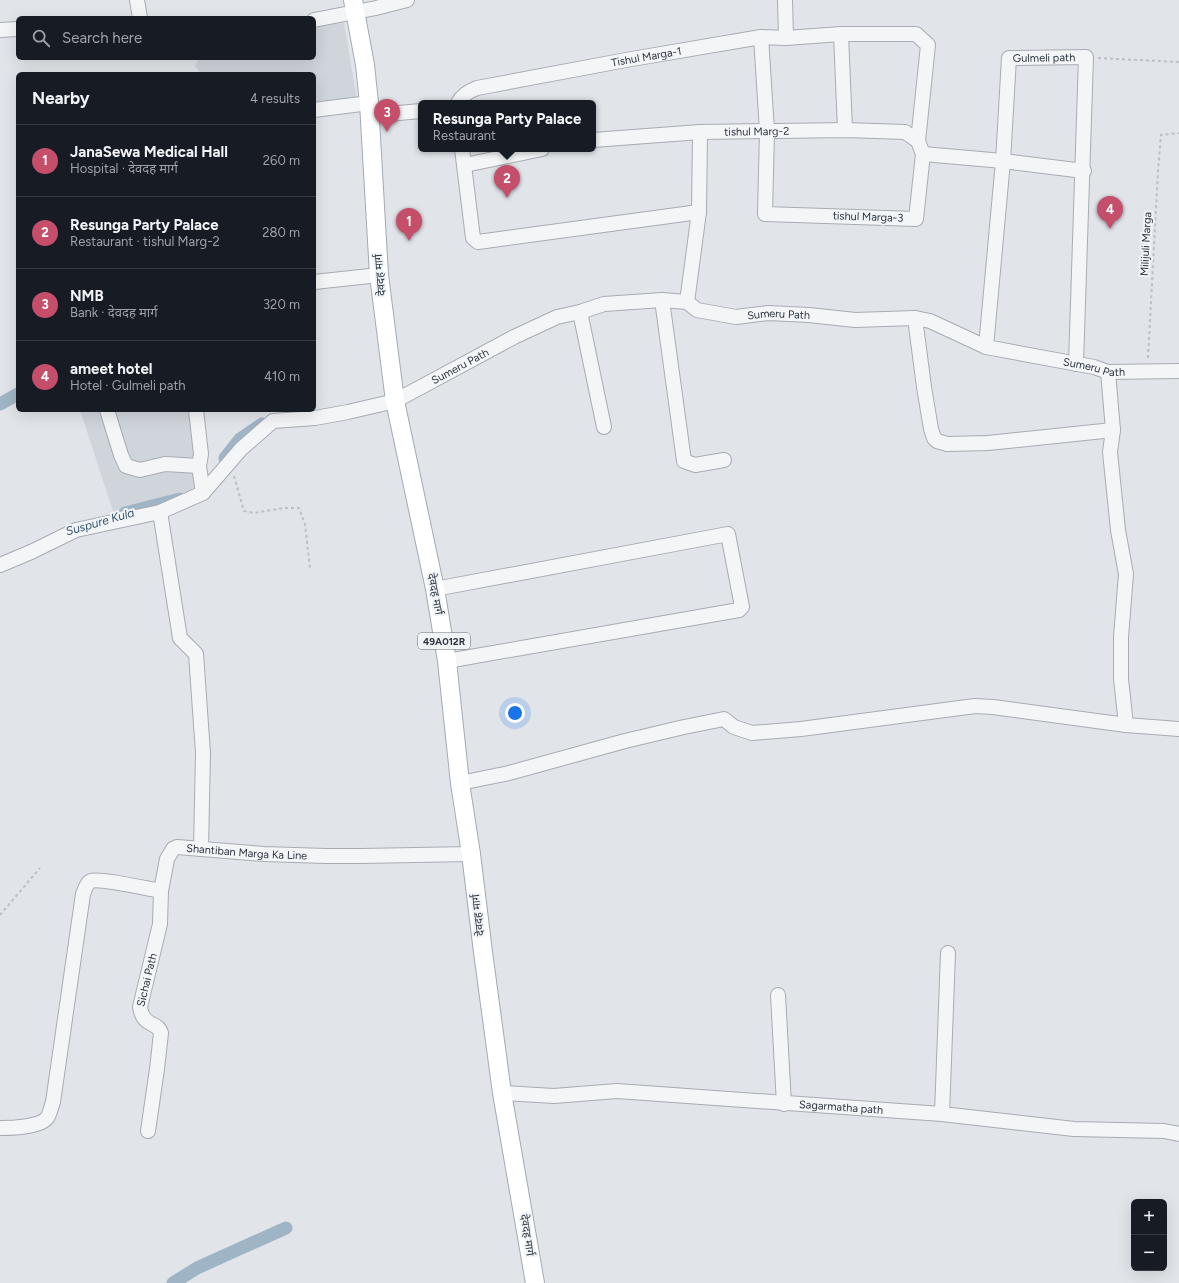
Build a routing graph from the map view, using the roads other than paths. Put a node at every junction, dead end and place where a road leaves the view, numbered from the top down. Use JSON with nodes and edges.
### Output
{"nodes":[{"id":1,"x":137,"y":0,"type":"edge"},
{"id":2,"x":406,"y":0,"type":"edge"},
{"id":3,"x":785,"y":0,"type":"edge"},
{"id":4,"x":354,"y":6,"type":"edge"},
{"id":5,"x":140,"y":16,"type":"edge"},
{"id":6,"x":316,"y":19,"type":"edge"},
{"id":7,"x":16,"y":29,"type":"edge"},
{"id":8,"x":0,"y":30,"type":"edge"},
{"id":9,"x":841,"y":34,"type":"junction"},
{"id":10,"x":761,"y":37,"type":"junction"},
{"id":11,"x":786,"y":38,"type":"junction"},
{"id":12,"x":461,"y":100,"type":"edge"},
{"id":13,"x":370,"y":108,"type":"junction"},
{"id":14,"x":316,"y":110,"type":"edge"},
{"id":15,"x":418,"y":111,"type":"edge"},
{"id":16,"x":845,"y":130,"type":"junction"},
{"id":17,"x":767,"y":131,"type":"junction"},
{"id":18,"x":700,"y":132,"type":"junction"},
{"id":19,"x":596,"y":140,"type":"edge"},
{"id":20,"x":920,"y":148,"type":"junction"},
{"id":21,"x":463,"y":152,"type":"edge"},
{"id":22,"x":528,"y":152,"type":"edge"},
{"id":23,"x":1003,"y":161,"type":"junction"},
{"id":24,"x":465,"y":165,"type":"junction"},
{"id":25,"x":1084,"y":171,"type":"junction"},
{"id":26,"x":699,"y":212,"type":"junction"},
{"id":27,"x":379,"y":275,"type":"junction"},
{"id":28,"x":316,"y":282,"type":"edge"},
{"id":29,"x":662,"y":300,"type":"junction"},
{"id":30,"x":687,"y":302,"type":"junction"},
{"id":31,"x":580,"y":312,"type":"junction"},
{"id":32,"x":915,"y":318,"type":"junction"},
{"id":33,"x":986,"y":347,"type":"junction"},
{"id":34,"x":1076,"y":364,"type":"junction"},
{"id":35,"x":1179,"y":371,"type":"edge"},
{"id":36,"x":1108,"y":372,"type":"junction"},
{"id":37,"x":395,"y":401,"type":"junction"},
{"id":38,"x":108,"y":412,"type":"edge"},
{"id":39,"x":196,"y":412,"type":"edge"},
{"id":40,"x":604,"y":427,"type":"dead end"},
{"id":41,"x":1113,"y":430,"type":"junction"},
{"id":42,"x":724,"y":460,"type":"dead end"},
{"id":43,"x":200,"y":466,"type":"junction"},
{"id":44,"x":203,"y":493,"type":"junction"},
{"id":45,"x":160,"y":512,"type":"junction"},
{"id":46,"x":0,"y":565,"type":"edge"},
{"id":47,"x":435,"y":588,"type":"junction"},
{"id":48,"x":447,"y":661,"type":"junction"},
{"id":49,"x":1126,"y":725,"type":"junction"},
{"id":50,"x":1179,"y":729,"type":"edge"},
{"id":51,"x":460,"y":783,"type":"junction"},
{"id":52,"x":201,"y":849,"type":"junction"},
{"id":53,"x":471,"y":854,"type":"junction"},
{"id":54,"x":161,"y":891,"type":"junction"},
{"id":55,"x":948,"y":953,"type":"dead end"},
{"id":56,"x":778,"y":995,"type":"dead end"},
{"id":57,"x":502,"y":1093,"type":"junction"},
{"id":58,"x":784,"y":1104,"type":"junction"},
{"id":59,"x":942,"y":1114,"type":"junction"},
{"id":60,"x":0,"y":1128,"type":"edge"},
{"id":61,"x":148,"y":1131,"type":"dead end"},
{"id":62,"x":1179,"y":1134,"type":"edge"},
{"id":63,"x":535,"y":1283,"type":"edge"}],
"edges":[{"from":1,"to":5,"type":"street"},
{"from":2,"to":4,"type":"street"},
{"from":3,"to":11,"type":"street"},
{"from":4,"to":6,"type":"street"},
{"from":4,"to":13,"type":"main road","name":"देवदह मार्ग","number":"49A012R"},
{"from":7,"to":8,"type":"street"},
{"from":9,"to":11,"type":"street","name":"Tishul Marga-1"},
{"from":9,"to":16,"type":"street"},
{"from":9,"to":20,"type":"street","name":"Tishul Marga-1"},
{"from":10,"to":11,"type":"street","name":"Tishul Marga-1"},
{"from":10,"to":12,"type":"street","name":"Tishul Marga-1"},
{"from":10,"to":17,"type":"street"},
{"from":13,"to":14,"type":"street"},
{"from":13,"to":15,"type":"street"},
{"from":13,"to":27,"type":"main road","name":"देवदह मार्ग","number":"49A012R"},
{"from":16,"to":17,"type":"street","name":"tishul Marg-2"},
{"from":16,"to":20,"type":"street","name":"tishul Marg-2"},
{"from":17,"to":18,"type":"street","name":"tishul Marg-2"},
{"from":17,"to":20,"type":"street","name":"tishul Marga-3"},
{"from":18,"to":19,"type":"street","name":"tishul Marg-2"},
{"from":18,"to":26,"type":"street"},
{"from":20,"to":23,"type":"street"},
{"from":21,"to":24,"type":"street"},
{"from":22,"to":24,"type":"street"},
{"from":23,"to":25,"type":"street"},
{"from":23,"to":25,"type":"street","name":"Gulmeli path"},
{"from":23,"to":33,"type":"street","name":"Gulmeli path"},
{"from":24,"to":26,"type":"street"},
{"from":25,"to":34,"type":"street","name":"Gulmeli path"},
{"from":26,"to":30,"type":"street"},
{"from":27,"to":28,"type":"street"},
{"from":27,"to":37,"type":"main road","name":"देवदह मार्ग","number":"49A012R"},
{"from":29,"to":30,"type":"street","name":"Sumeru Path"},
{"from":29,"to":31,"type":"street","name":"Sumeru Path"},
{"from":29,"to":42,"type":"street"},
{"from":30,"to":32,"type":"street","name":"Sumeru Path"},
{"from":31,"to":37,"type":"street","name":"Sumeru Path"},
{"from":31,"to":40,"type":"street"},
{"from":32,"to":33,"type":"street","name":"Sumeru Path"},
{"from":32,"to":41,"type":"street"},
{"from":33,"to":34,"type":"street","name":"Sumeru Path"},
{"from":34,"to":36,"type":"street","name":"Sumeru Path"},
{"from":35,"to":36,"type":"street","name":"Sumeru Path"},
{"from":36,"to":41,"type":"street"},
{"from":37,"to":44,"type":"street","name":"Sumeru Path"},
{"from":37,"to":47,"type":"main road","name":"देवदह मार्ग","number":"49A012R"},
{"from":38,"to":43,"type":"street"},
{"from":39,"to":43,"type":"street"},
{"from":41,"to":49,"type":"street"},
{"from":43,"to":44,"type":"street"},
{"from":44,"to":45,"type":"street"},
{"from":45,"to":46,"type":"street"},
{"from":45,"to":52,"type":"street"},
{"from":47,"to":48,"type":"main road","name":"देवदह मार्ग","number":"49A012R"},
{"from":47,"to":48,"type":"street"},
{"from":48,"to":51,"type":"main road","name":"देवदह मार्ग","number":"49A012R"},
{"from":49,"to":50,"type":"street"},
{"from":49,"to":51,"type":"street"},
{"from":51,"to":53,"type":"main road","name":"देवदह मार्ग","number":"49A012R"},
{"from":52,"to":53,"type":"street","name":"Shantiban Marga Ka Line"},
{"from":52,"to":54,"type":"street","name":"Shantiban Marga Ka Line"},
{"from":53,"to":57,"type":"main road","name":"देवदह मार्ग","number":"49A012R"},
{"from":54,"to":60,"type":"street"},
{"from":54,"to":61,"type":"street","name":"Sichai Path"},
{"from":55,"to":59,"type":"street"},
{"from":56,"to":58,"type":"street"},
{"from":57,"to":58,"type":"street","name":"Sagarmatha path"},
{"from":57,"to":63,"type":"main road","name":"देवदह मार्ग","number":"49A012R"},
{"from":58,"to":59,"type":"street","name":"Sagarmatha path"},
{"from":59,"to":62,"type":"street","name":"Sagarmatha path"}]}
